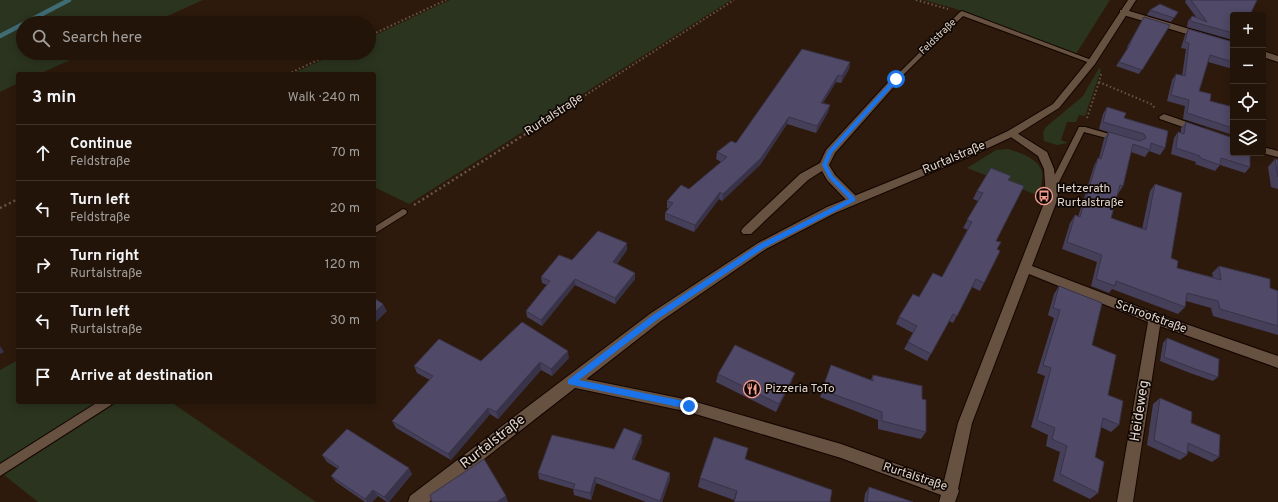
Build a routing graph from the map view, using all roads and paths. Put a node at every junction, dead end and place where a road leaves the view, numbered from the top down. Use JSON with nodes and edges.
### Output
{"nodes":[{"id":1,"x":446,"y":0,"type":"edge"},
{"id":2,"x":734,"y":0,"type":"edge"},
{"id":3,"x":916,"y":0,"type":"edge"},
{"id":4,"x":1132,"y":0,"type":"edge"},
{"id":5,"x":1122,"y":12,"type":"junction"},
{"id":6,"x":962,"y":13,"type":"junction"},
{"id":7,"x":376,"y":33,"type":"edge"},
{"id":8,"x":1230,"y":44,"type":"edge"},
{"id":9,"x":1266,"y":55,"type":"edge"},
{"id":10,"x":1278,"y":59,"type":"edge"},
{"id":11,"x":318,"y":60,"type":"edge"},
{"id":12,"x":1091,"y":63,"type":"junction"},
{"id":13,"x":292,"y":72,"type":"edge"},
{"id":14,"x":896,"y":79,"type":"joint"},
{"id":15,"x":1099,"y":82,"type":"junction"},
{"id":16,"x":1164,"y":117,"type":"joint"},
{"id":17,"x":1082,"y":129,"type":"junction"},
{"id":18,"x":1012,"y":133,"type":"junction"},
{"id":19,"x":1211,"y":134,"type":"edge"},
{"id":20,"x":1123,"y":141,"type":"edge"},
{"id":21,"x":1266,"y":151,"type":"edge"},
{"id":22,"x":1278,"y":154,"type":"edge"},
{"id":23,"x":824,"y":165,"type":"junction"},
{"id":24,"x":1052,"y":188,"type":"junction"},
{"id":25,"x":16,"y":200,"type":"edge"},
{"id":26,"x":853,"y":200,"type":"junction"},
{"id":27,"x":0,"y":208,"type":"edge"},
{"id":28,"x":404,"y":212,"type":"joint"},
{"id":29,"x":376,"y":230,"type":"edge"},
{"id":30,"x":747,"y":231,"type":"dead end"},
{"id":31,"x":1026,"y":268,"type":"junction"},
{"id":32,"x":1155,"y":319,"type":"junction"},
{"id":33,"x":1278,"y":362,"type":"edge"},
{"id":34,"x":571,"y":382,"type":"junction"},
{"id":35,"x":104,"y":404,"type":"edge"},
{"id":36,"x":0,"y":470,"type":"edge"},
{"id":37,"x":949,"y":496,"type":"edge"},
{"id":38,"x":416,"y":502,"type":"edge"},
{"id":39,"x":1125,"y":502,"type":"edge"}],
"edges":[{"from":1,"to":7,"type":"path"},
{"from":2,"to":28,"type":"path","name":"Rurtalstraße"},
{"from":3,"to":6,"type":"path"},
{"from":4,"to":5,"type":"street","name":"Rurtalstraße"},
{"from":5,"to":8,"type":"street"},
{"from":5,"to":12,"type":"street","name":"Rurtalstraße"},
{"from":6,"to":12,"type":"lane","name":"Feldstraße"},
{"from":6,"to":14,"type":"lane","name":"Feldstraße"},
{"from":9,"to":10,"type":"street"},
{"from":11,"to":13,"type":"path"},
{"from":12,"to":15,"type":"path"},
{"from":12,"to":18,"type":"street","name":"Rurtalstraße"},
{"from":14,"to":23,"type":"street","name":"Feldstraße"},
{"from":15,"to":16,"type":"path"},
{"from":15,"to":17,"type":"path"},
{"from":16,"to":19,"type":"street"},
{"from":17,"to":20,"type":"lane"},
{"from":17,"to":24,"type":"lane"},
{"from":18,"to":24,"type":"street","name":"Rurtalstraße"},
{"from":18,"to":26,"type":"street","name":"Rurtalstraße"},
{"from":21,"to":22,"type":"street"},
{"from":23,"to":26,"type":"street"},
{"from":23,"to":30,"type":"street","name":"Feldstraße"},
{"from":24,"to":31,"type":"street","name":"Rurtalstraße"},
{"from":25,"to":27,"type":"path"},
{"from":26,"to":34,"type":"street","name":"Rurtalstraße"},
{"from":28,"to":29,"type":"lane"},
{"from":31,"to":32,"type":"street","name":"Schroofstraße"},
{"from":31,"to":37,"type":"street","name":"Rurtalstraße"},
{"from":32,"to":33,"type":"street","name":"Schroofstraße"},
{"from":32,"to":39,"type":"street","name":"Heideweg"},
{"from":34,"to":37,"type":"street","name":"Rurtalstraße"},
{"from":34,"to":38,"type":"street","name":"Rurtalstraße"},
{"from":35,"to":36,"type":"lane"}]}
